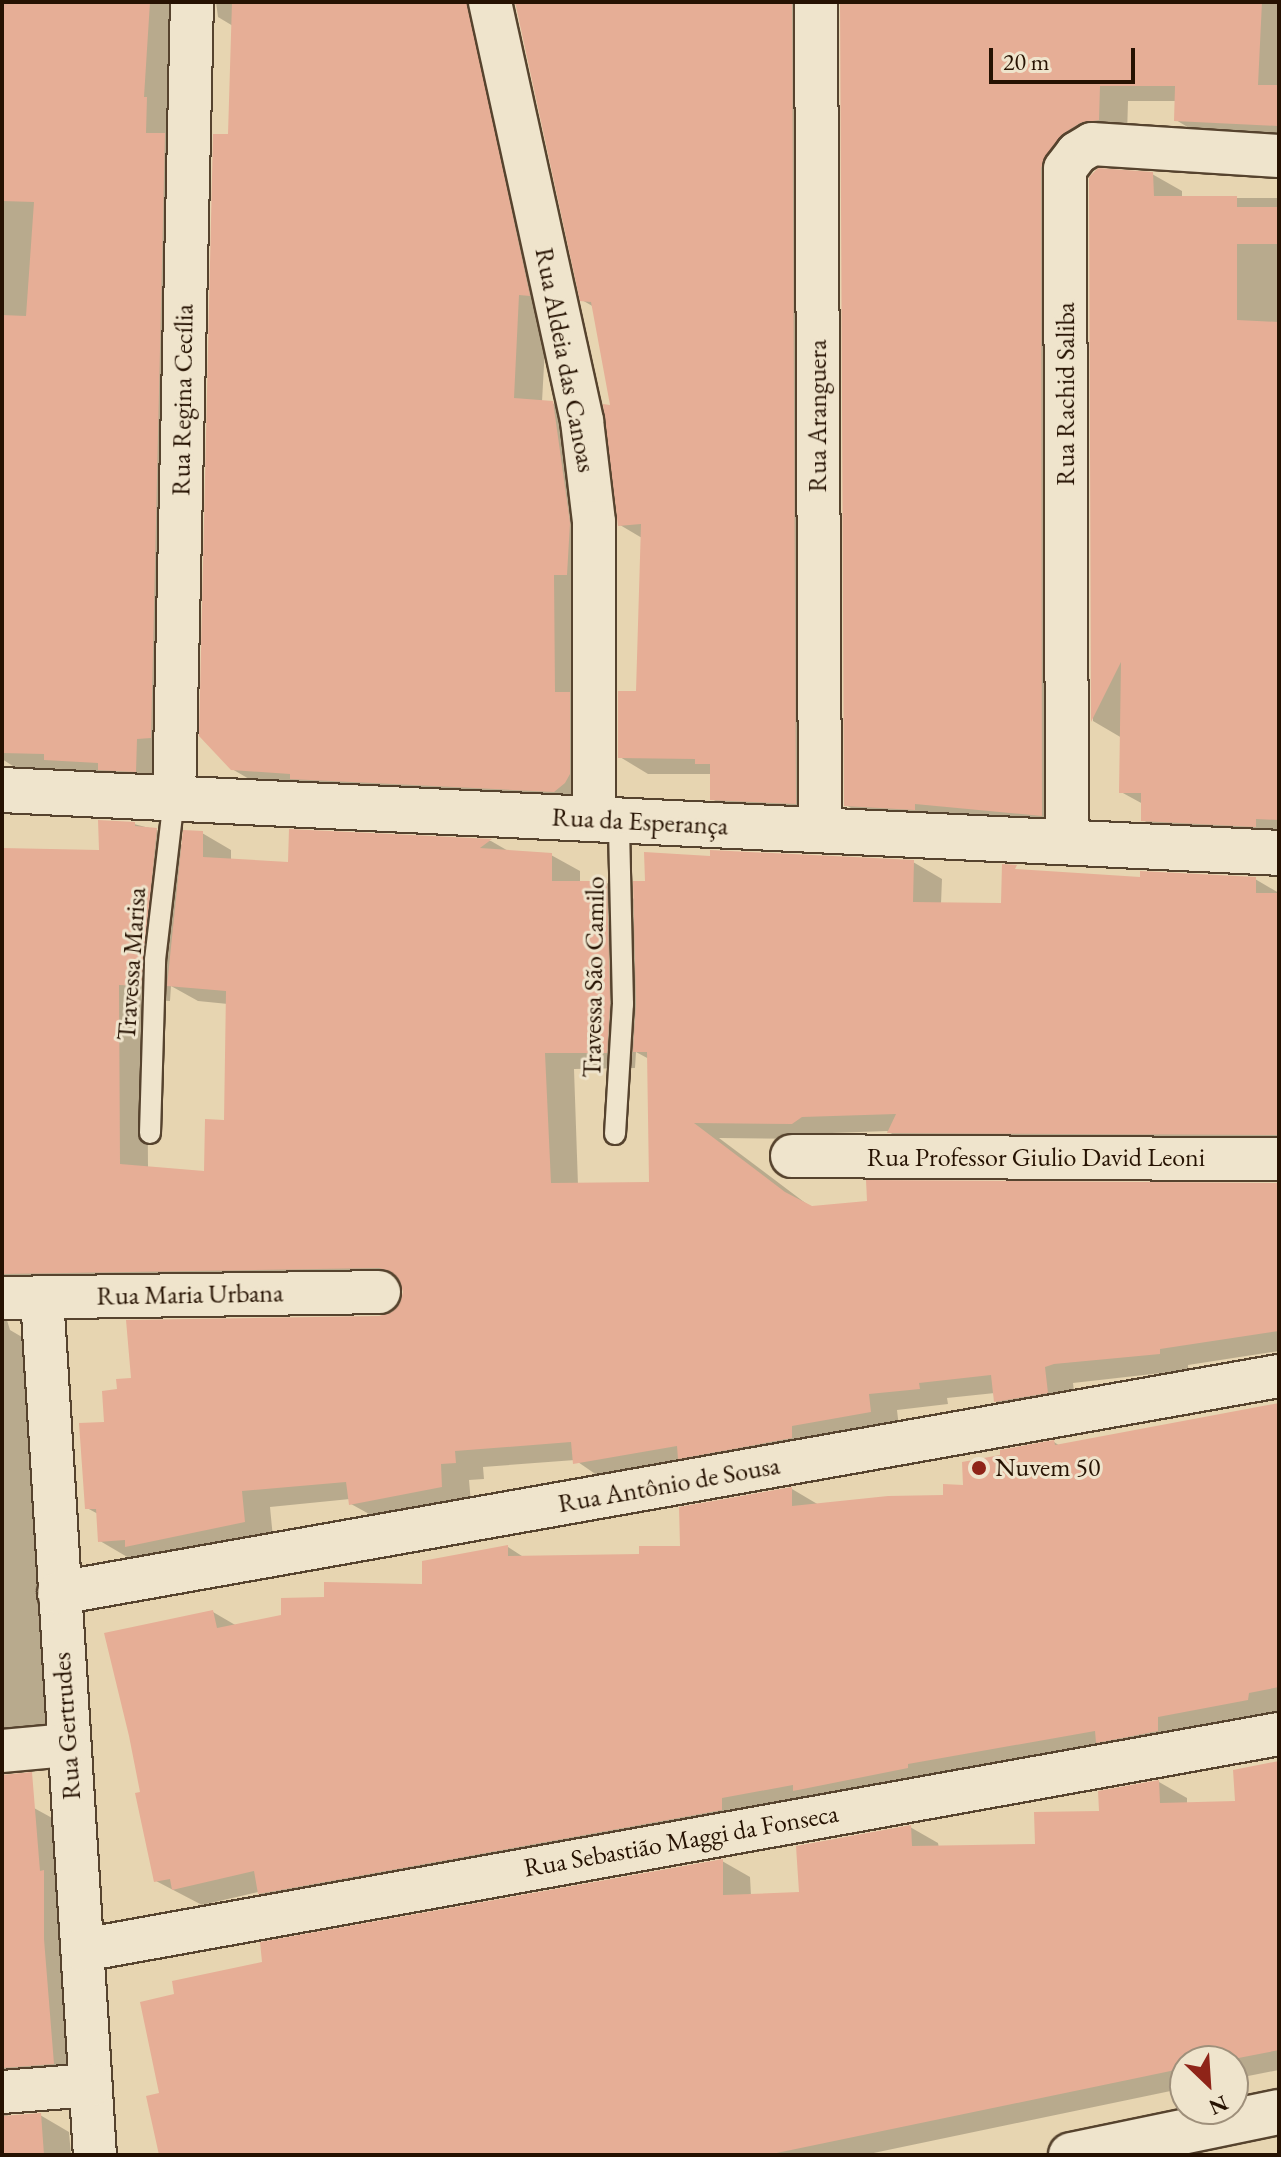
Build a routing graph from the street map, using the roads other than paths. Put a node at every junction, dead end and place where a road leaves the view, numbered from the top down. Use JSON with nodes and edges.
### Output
{"nodes":[{"id":1,"x":192,"y":2,"type":"edge"},
{"id":2,"x":490,"y":2,"type":"edge"},
{"id":3,"x":816,"y":2,"type":"edge"},
{"id":4,"x":1279,"y":156,"type":"edge"},
{"id":5,"x":2,"y":790,"type":"edge"},
{"id":6,"x":174,"y":799,"type":"junction"},
{"id":7,"x":607,"y":821,"type":"junction"},
{"id":8,"x":820,"y":830,"type":"junction"},
{"id":9,"x":1067,"y":843,"type":"junction"},
{"id":10,"x":1279,"y":853,"type":"edge"},
{"id":11,"x":150,"y":1133,"type":"dead end"},
{"id":12,"x":615,"y":1134,"type":"dead end"},
{"id":13,"x":792,"y":1156,"type":"dead end"},
{"id":14,"x":1279,"y":1159,"type":"edge"},
{"id":15,"x":379,"y":1292,"type":"dead end"},
{"id":16,"x":22,"y":1298,"type":"edge"},
{"id":17,"x":1279,"y":1376,"type":"edge"},
{"id":18,"x":59,"y":1593,"type":"junction"},
{"id":19,"x":1279,"y":1734,"type":"edge"},
{"id":20,"x":67,"y":1745,"type":"junction"},
{"id":21,"x":2,"y":1751,"type":"edge"},
{"id":22,"x":83,"y":1950,"type":"junction"},
{"id":23,"x":91,"y":2085,"type":"junction"},
{"id":24,"x":2,"y":2092,"type":"edge"},
{"id":25,"x":1279,"y":2112,"type":"edge"},
{"id":26,"x":95,"y":2155,"type":"edge"},
{"id":27,"x":1071,"y":2155,"type":"edge"}],
"edges":[{"from":1,"to":6,"type":"street","name":"Rua Regina Cecília"},
{"from":2,"to":7,"type":"street","name":"Rua Aldeia das Canoas"},
{"from":3,"to":8,"type":"street","name":"Rua Aranguera"},
{"from":4,"to":9,"type":"street","name":"Rua Rachid Saliba"},
{"from":5,"to":6,"type":"street","name":"Rua da Esperança"},
{"from":6,"to":7,"type":"street","name":"Rua da Esperança"},
{"from":6,"to":11,"type":"lane","name":"Travessa Marisa"},
{"from":7,"to":8,"type":"street","name":"Rua da Esperança"},
{"from":7,"to":12,"type":"lane","name":"Travessa São Camilo"},
{"from":8,"to":9,"type":"street","name":"Rua da Esperança"},
{"from":9,"to":10,"type":"street","name":"Rua da Esperança"},
{"from":13,"to":14,"type":"street","name":"Rua Professor Giulio David Leoni"},
{"from":15,"to":16,"type":"street","name":"Rua Maria Urbana"},
{"from":16,"to":18,"type":"street","name":"Rua Gertrudes"},
{"from":17,"to":18,"type":"street","name":"Rua Antônio de Sousa"},
{"from":18,"to":20,"type":"street","name":"Rua Gertrudes"},
{"from":19,"to":22,"type":"street","name":"Rua Sebastião Maggi da Fonseca"},
{"from":20,"to":21,"type":"street"},
{"from":20,"to":22,"type":"street","name":"Rua Gertrudes"},
{"from":22,"to":23,"type":"street","name":"Rua Gertrudes"},
{"from":23,"to":24,"type":"street"},
{"from":23,"to":26,"type":"street","name":"Rua Gertrudes"},
{"from":25,"to":27,"type":"street"}]}
